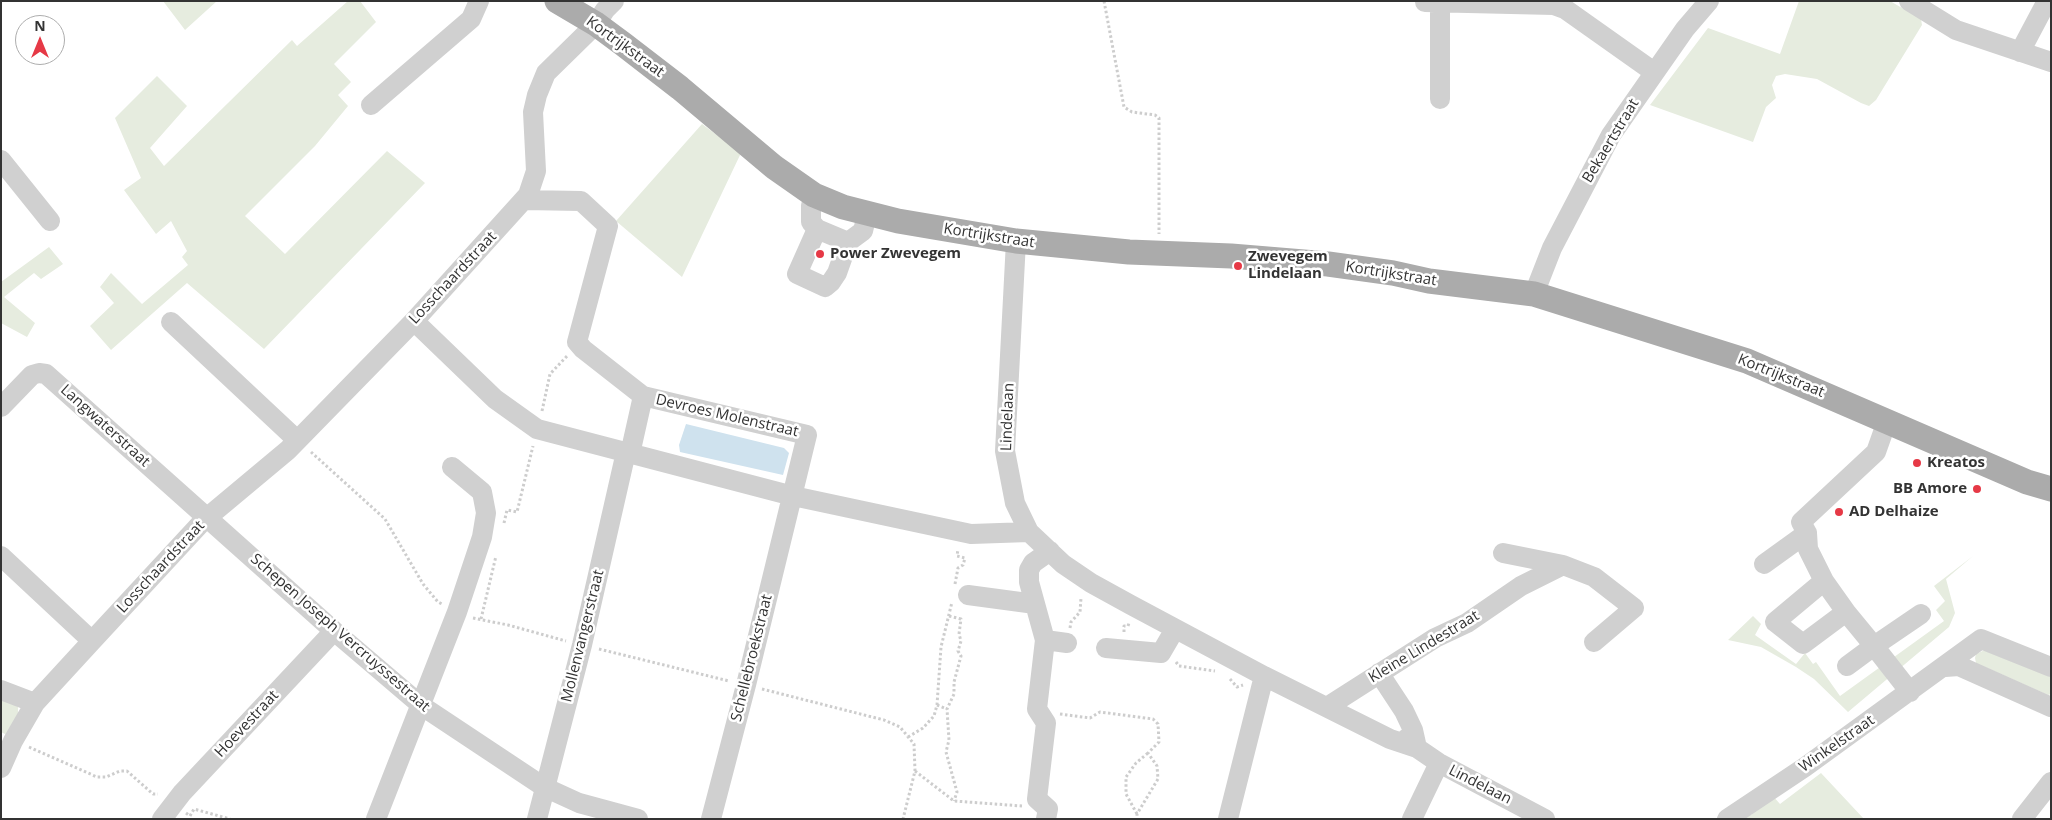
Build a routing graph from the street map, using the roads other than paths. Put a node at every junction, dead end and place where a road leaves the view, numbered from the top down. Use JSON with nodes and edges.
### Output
{"nodes":[{"id":1,"x":479,"y":1,"type":"edge"},
{"id":2,"x":557,"y":1,"type":"edge"},
{"id":3,"x":614,"y":1,"type":"edge"},
{"id":4,"x":1709,"y":1,"type":"edge"},
{"id":5,"x":1909,"y":1,"type":"edge"},
{"id":6,"x":2047,"y":1,"type":"edge"},
{"id":7,"x":596,"y":24,"type":"junction"},
{"id":8,"x":2020,"y":52,"type":"junction"},
{"id":9,"x":2051,"y":62,"type":"edge"},
{"id":10,"x":1654,"y":72,"type":"junction"},
{"id":11,"x":1440,"y":99,"type":"dead end"},
{"id":12,"x":371,"y":105,"type":"dead end"},
{"id":13,"x":1,"y":160,"type":"edge"},
{"id":14,"x":814,"y":195,"type":"junction"},
{"id":15,"x":524,"y":200,"type":"junction"},
{"id":16,"x":868,"y":214,"type":"junction"},
{"id":17,"x":50,"y":221,"type":"dead end"},
{"id":18,"x":817,"y":229,"type":"junction"},
{"id":19,"x":1016,"y":241,"type":"junction"},
{"id":20,"x":848,"y":242,"type":"junction"},
{"id":21,"x":1534,"y":294,"type":"junction"},
{"id":22,"x":414,"y":321,"type":"junction"},
{"id":23,"x":171,"y":322,"type":"dead end"},
{"id":24,"x":643,"y":396,"type":"junction"},
{"id":25,"x":1,"y":407,"type":"edge"},
{"id":26,"x":1887,"y":421,"type":"junction"},
{"id":27,"x":297,"y":440,"type":"junction"},
{"id":28,"x":628,"y":453,"type":"junction"},
{"id":29,"x":452,"y":467,"type":"dead end"},
{"id":30,"x":2051,"y":489,"type":"edge"},
{"id":31,"x":793,"y":496,"type":"junction"},
{"id":32,"x":208,"y":517,"type":"junction"},
{"id":33,"x":1029,"y":532,"type":"junction"},
{"id":34,"x":1807,"y":533,"type":"junction"},
{"id":35,"x":1050,"y":551,"type":"junction"},
{"id":36,"x":1504,"y":553,"type":"dead end"},
{"id":37,"x":1,"y":556,"type":"edge"},
{"id":38,"x":1524,"y":557,"type":"junction"},
{"id":39,"x":1563,"y":564,"type":"junction"},
{"id":40,"x":1764,"y":564,"type":"dead end"},
{"id":41,"x":1824,"y":581,"type":"junction"},
{"id":42,"x":1521,"y":586,"type":"junction"},
{"id":43,"x":968,"y":595,"type":"dead end"},
{"id":44,"x":1035,"y":604,"type":"junction"},
{"id":45,"x":1846,"y":612,"type":"junction"},
{"id":46,"x":1921,"y":614,"type":"dead end"},
{"id":47,"x":1175,"y":629,"type":"junction"},
{"id":48,"x":334,"y":631,"type":"junction"},
{"id":49,"x":1045,"y":640,"type":"junction"},
{"id":50,"x":92,"y":641,"type":"junction"},
{"id":51,"x":1594,"y":642,"type":"dead end"},
{"id":52,"x":1067,"y":643,"type":"road end"},
{"id":53,"x":1874,"y":646,"type":"junction"},
{"id":54,"x":1114,"y":649,"type":"road end"},
{"id":55,"x":1847,"y":666,"type":"dead end"},
{"id":56,"x":2051,"y":667,"type":"edge"},
{"id":57,"x":1944,"y":668,"type":"junction"},
{"id":58,"x":1379,"y":673,"type":"junction"},
{"id":59,"x":1264,"y":676,"type":"junction"},
{"id":60,"x":1,"y":690,"type":"edge"},
{"id":61,"x":1910,"y":692,"type":"junction"},
{"id":62,"x":35,"y":704,"type":"junction"},
{"id":63,"x":422,"y":706,"type":"junction"},
{"id":64,"x":1327,"y":707,"type":"junction"},
{"id":65,"x":2051,"y":707,"type":"edge"},
{"id":66,"x":1417,"y":748,"type":"junction"},
{"id":67,"x":1440,"y":763,"type":"junction"},
{"id":68,"x":1,"y":768,"type":"edge"},
{"id":69,"x":2051,"y":782,"type":"edge"},
{"id":70,"x":544,"y":787,"type":"junction"},
{"id":71,"x":168,"y":811,"type":"edge"},
{"id":72,"x":1047,"y":814,"type":"edge"},
{"id":73,"x":376,"y":819,"type":"edge"},
{"id":74,"x":537,"y":819,"type":"edge"},
{"id":75,"x":638,"y":819,"type":"edge"},
{"id":76,"x":711,"y":819,"type":"edge"},
{"id":77,"x":1228,"y":819,"type":"edge"},
{"id":78,"x":1412,"y":819,"type":"edge"},
{"id":79,"x":1545,"y":819,"type":"edge"},
{"id":80,"x":1727,"y":819,"type":"edge"},
{"id":81,"x":2022,"y":819,"type":"edge"}],
"edges":[{"from":1,"to":12,"type":"street"},
{"from":2,"to":7,"type":"main road","name":"Kortrijkstraat"},
{"from":3,"to":7,"type":"street","name":"Losschaardstraat"},
{"from":4,"to":10,"type":"street","name":"Bekaertstraat"},
{"from":5,"to":8,"type":"street"},
{"from":6,"to":8,"type":"street"},
{"from":7,"to":14,"type":"main road","name":"Kortrijkstraat"},
{"from":7,"to":15,"type":"street","name":"Losschaardstraat"},
{"from":8,"to":9,"type":"street"},
{"from":10,"to":11,"type":"street"},
{"from":10,"to":21,"type":"street","name":"Bekaertstraat"},
{"from":13,"to":17,"type":"street"},
{"from":14,"to":16,"type":"main road","name":"Kortrijkstraat"},
{"from":14,"to":18,"type":"street"},
{"from":15,"to":22,"type":"street","name":"Losschaardstraat"},
{"from":15,"to":24,"type":"street"},
{"from":16,"to":19,"type":"main road","name":"Kortrijkstraat"},
{"from":16,"to":20,"type":"street"},
{"from":18,"to":20,"type":"street"},
{"from":18,"to":20,"type":"street"},
{"from":19,"to":21,"type":"main road","name":"Kortrijkstraat"},
{"from":19,"to":33,"type":"street","name":"Lindelaan"},
{"from":21,"to":26,"type":"main road","name":"Kortrijkstraat"},
{"from":22,"to":27,"type":"street","name":"Losschaardstraat"},
{"from":22,"to":28,"type":"street"},
{"from":23,"to":27,"type":"street"},
{"from":24,"to":28,"type":"street","name":"Devroes Molenstraat"},
{"from":24,"to":31,"type":"street","name":"Devroes Molenstraat"},
{"from":25,"to":32,"type":"street","name":"Langwaterstraat"},
{"from":26,"to":30,"type":"main road","name":"Kortrijkstraat"},
{"from":26,"to":34,"type":"street"},
{"from":27,"to":32,"type":"street","name":"Losschaardstraat"},
{"from":28,"to":31,"type":"street"},
{"from":28,"to":70,"type":"street","name":"Mollenvangerstraat"},
{"from":29,"to":63,"type":"street"},
{"from":31,"to":33,"type":"street"},
{"from":31,"to":76,"type":"street","name":"Schellebroekstraat"},
{"from":32,"to":48,"type":"street","name":"Schepen Joseph Vercruyssestraat"},
{"from":32,"to":50,"type":"street","name":"Losschaardstraat"},
{"from":33,"to":35,"type":"street","name":"Lindelaan"},
{"from":34,"to":40,"type":"street"},
{"from":34,"to":41,"type":"street"},
{"from":35,"to":44,"type":"street"},
{"from":35,"to":47,"type":"street","name":"Lindelaan"},
{"from":36,"to":38,"type":"street"},
{"from":37,"to":50,"type":"street"},
{"from":38,"to":39,"type":"street"},
{"from":38,"to":42,"type":"street"},
{"from":39,"to":42,"type":"street","name":"Kleine Lindestraat"},
{"from":39,"to":51,"type":"street"},
{"from":41,"to":45,"type":"street"},
{"from":41,"to":45,"type":"street"},
{"from":42,"to":58,"type":"street","name":"Kleine Lindestraat"},
{"from":43,"to":44,"type":"street"},
{"from":44,"to":49,"type":"street"},
{"from":45,"to":53,"type":"street"},
{"from":46,"to":53,"type":"street"},
{"from":47,"to":54,"type":"street"},
{"from":47,"to":59,"type":"street","name":"Lindelaan"},
{"from":48,"to":63,"type":"street","name":"Schepen Joseph Vercruyssestraat"},
{"from":48,"to":71,"type":"street","name":"Hoevestraat"},
{"from":49,"to":52,"type":"street"},
{"from":49,"to":72,"type":"street"},
{"from":50,"to":62,"type":"street","name":"Losschaardstraat"},
{"from":53,"to":55,"type":"street"},
{"from":53,"to":61,"type":"street"},
{"from":56,"to":57,"type":"street","name":"Winkelstraat"},
{"from":57,"to":61,"type":"street","name":"Winkelstraat"},
{"from":57,"to":65,"type":"street"},
{"from":58,"to":64,"type":"street","name":"Kleine Lindestraat"},
{"from":58,"to":66,"type":"street"},
{"from":59,"to":64,"type":"street","name":"Lindelaan"},
{"from":59,"to":77,"type":"street"},
{"from":60,"to":62,"type":"street"},
{"from":61,"to":80,"type":"street","name":"Winkelstraat"},
{"from":62,"to":68,"type":"street","name":"Losschaardstraat"},
{"from":63,"to":70,"type":"street","name":"Schepen Joseph Vercruyssestraat"},
{"from":63,"to":73,"type":"street"},
{"from":64,"to":66,"type":"street","name":"Lindelaan"},
{"from":66,"to":67,"type":"street","name":"Lindelaan"},
{"from":67,"to":78,"type":"street"},
{"from":67,"to":79,"type":"street","name":"Lindelaan"},
{"from":69,"to":81,"type":"street"},
{"from":70,"to":74,"type":"street","name":"Mollenvangerstraat"},
{"from":70,"to":75,"type":"street","name":"Schepen Joseph Vercruyssestraat"}]}
